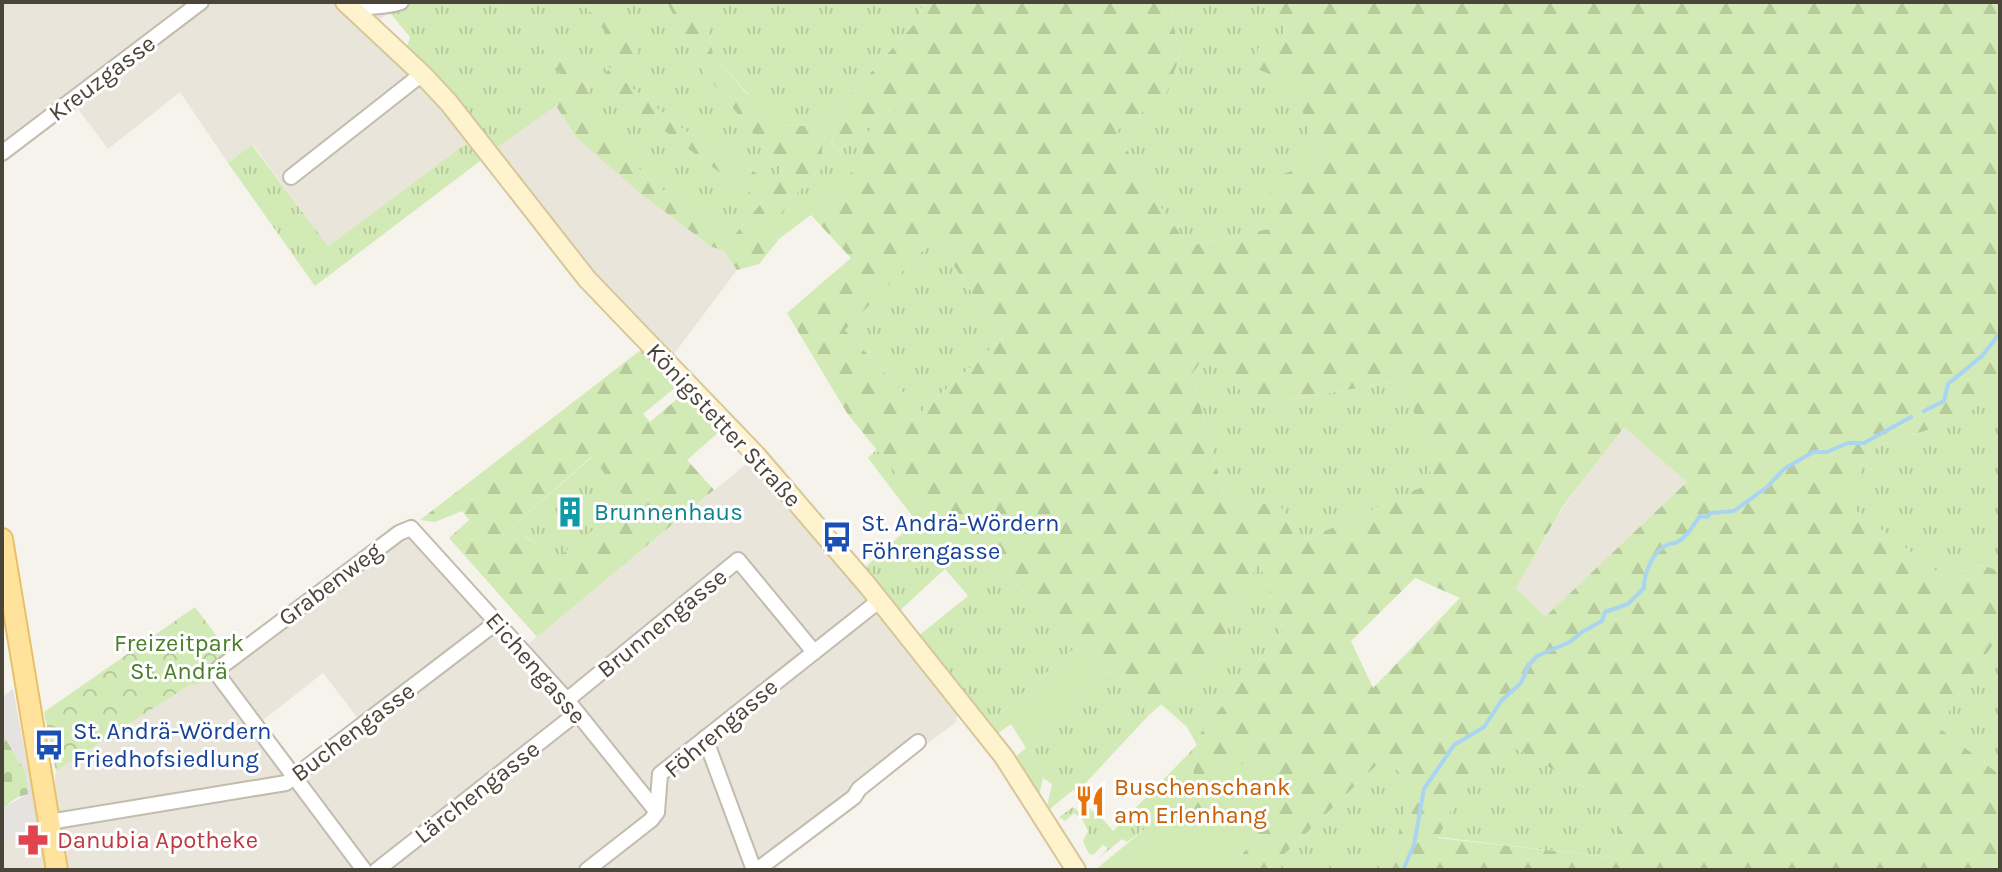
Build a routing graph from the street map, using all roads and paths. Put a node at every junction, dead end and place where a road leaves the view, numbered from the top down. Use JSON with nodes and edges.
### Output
{"nodes":[{"id":1,"x":201,"y":2,"type":"edge"},
{"id":2,"x":401,"y":2,"type":"edge"},
{"id":3,"x":349,"y":6,"type":"edge"},
{"id":4,"x":422,"y":74,"type":"junction"},
{"id":5,"x":2,"y":153,"type":"edge"},
{"id":6,"x":291,"y":177,"type":"dead end"},
{"id":7,"x":411,"y":528,"type":"joint"},
{"id":8,"x":2,"y":539,"type":"edge"},
{"id":9,"x":880,"y":600,"type":"junction"},
{"id":10,"x":497,"y":622,"type":"junction"},
{"id":11,"x":814,"y":652,"type":"junction"},
{"id":12,"x":567,"y":700,"type":"junction"},
{"id":13,"x":577,"y":713,"type":"junction"},
{"id":14,"x":705,"y":738,"type":"junction"},
{"id":15,"x":918,"y":742,"type":"dead end"},
{"id":16,"x":295,"y":778,"type":"junction"},
{"id":17,"x":657,"y":812,"type":"junction"},
{"id":18,"x":49,"y":822,"type":"junction"},
{"id":19,"x":57,"y":870,"type":"edge"},
{"id":20,"x":364,"y":870,"type":"edge"},
{"id":21,"x":377,"y":870,"type":"edge"},
{"id":22,"x":587,"y":870,"type":"edge"},
{"id":23,"x":756,"y":870,"type":"edge"},
{"id":24,"x":1076,"y":870,"type":"edge"}],
"edges":[{"from":1,"to":5,"type":"street","name":"Kreuzgasse"},
{"from":2,"to":3,"type":"street"},
{"from":3,"to":4,"type":"main road","name":"Königstetter Straße"},
{"from":4,"to":6,"type":"street"},
{"from":4,"to":9,"type":"main road","name":"Königstetter Straße"},
{"from":7,"to":10,"type":"street","name":"Eichengasse"},
{"from":7,"to":16,"type":"street","name":"Grabenweg"},
{"from":8,"to":18,"type":"main road"},
{"from":9,"to":11,"type":"street","name":"Föhrengasse"},
{"from":9,"to":24,"type":"main road","name":"Königstetter Straße"},
{"from":10,"to":12,"type":"street","name":"Eichengasse"},
{"from":10,"to":16,"type":"street","name":"Buchengasse"},
{"from":11,"to":12,"type":"street","name":"Brunnengasse"},
{"from":11,"to":14,"type":"street","name":"Föhrengasse"},
{"from":12,"to":13,"type":"street","name":"Eichengasse"},
{"from":13,"to":17,"type":"street","name":"Eichengasse"},
{"from":13,"to":21,"type":"street","name":"Lärchengasse"},
{"from":14,"to":17,"type":"street","name":"Föhrengasse"},
{"from":14,"to":23,"type":"street"},
{"from":15,"to":23,"type":"street"},
{"from":16,"to":18,"type":"street","name":"Buchengasse"},
{"from":16,"to":20,"type":"street"},
{"from":17,"to":22,"type":"street","name":"Föhrengasse"},
{"from":18,"to":19,"type":"main road"}]}
